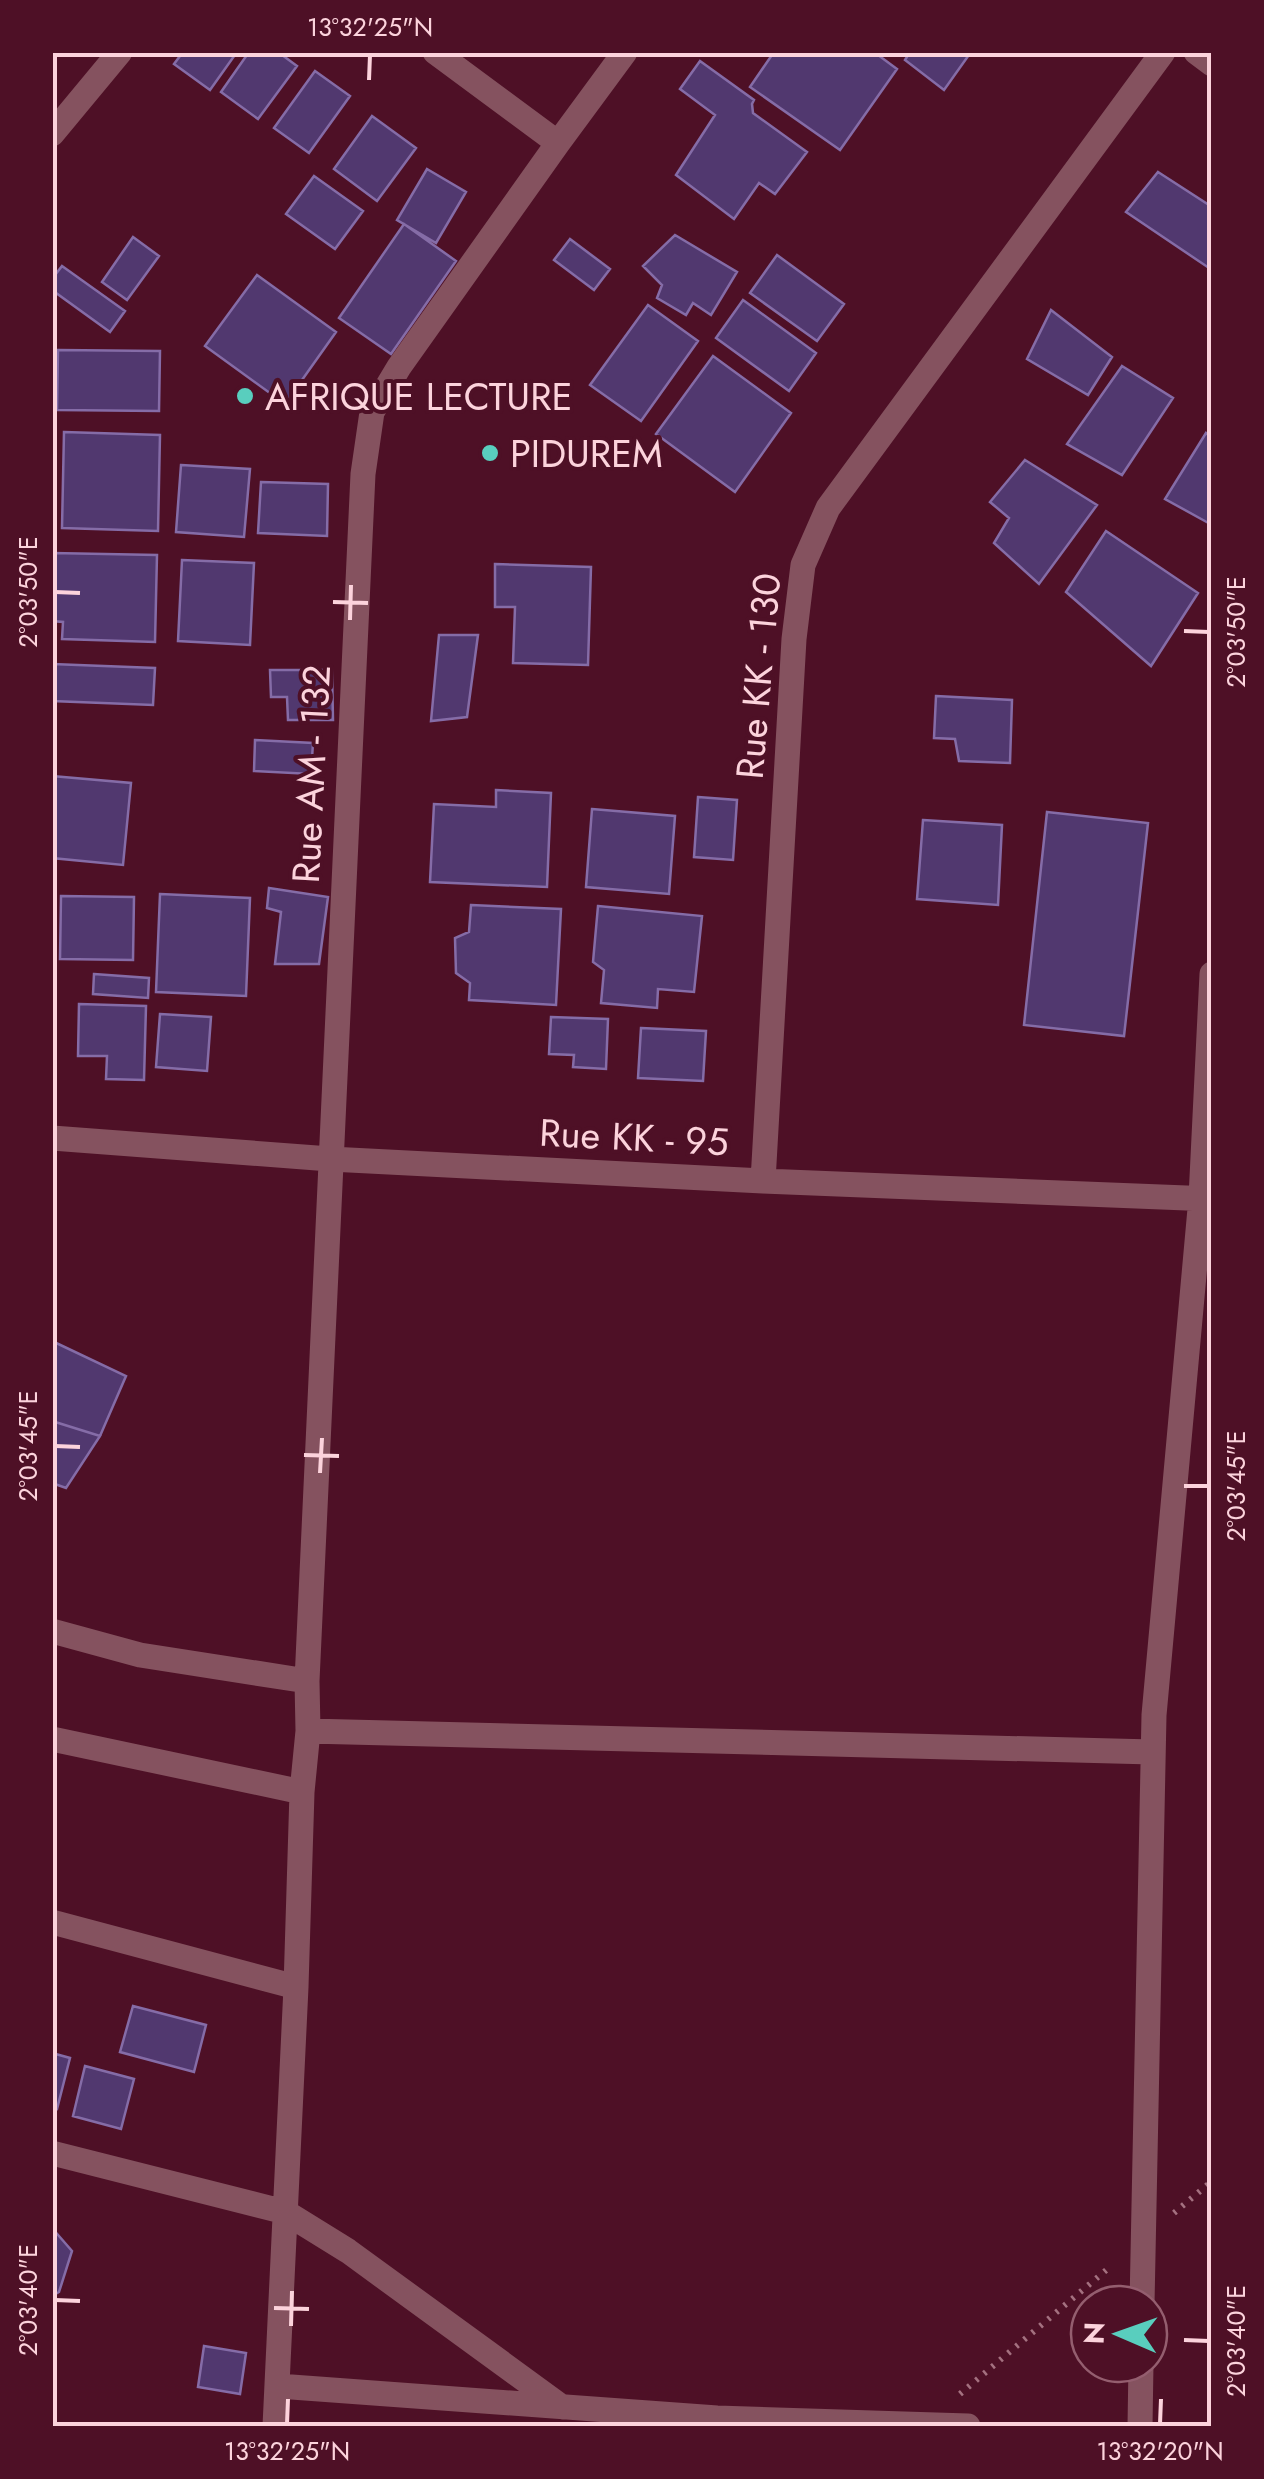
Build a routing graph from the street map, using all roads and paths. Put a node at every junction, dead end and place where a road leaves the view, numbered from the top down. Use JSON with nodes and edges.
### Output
{"nodes":[{"id":1,"x":120,"y":52,"type":"edge"},
{"id":2,"x":435,"y":52,"type":"edge"},
{"id":3,"x":626,"y":52,"type":"edge"},
{"id":4,"x":1162,"y":52,"type":"edge"},
{"id":5,"x":1196,"y":52,"type":"edge"},
{"id":6,"x":1212,"y":64,"type":"edge"},
{"id":7,"x":52,"y":134,"type":"edge"},
{"id":8,"x":558,"y":143,"type":"junction"},
{"id":9,"x":1212,"y":974,"type":"edge"},
{"id":10,"x":52,"y":1138,"type":"edge"},
{"id":11,"x":330,"y":1159,"type":"junction"},
{"id":12,"x":763,"y":1180,"type":"junction"},
{"id":13,"x":1206,"y":1198,"type":"edge"},
{"id":14,"x":52,"y":1630,"type":"edge"},
{"id":15,"x":308,"y":1681,"type":"junction"},
{"id":16,"x":308,"y":1731,"type":"junction"},
{"id":17,"x":52,"y":1738,"type":"edge"},
{"id":18,"x":1153,"y":1752,"type":"junction"},
{"id":19,"x":302,"y":1792,"type":"junction"},
{"id":20,"x":52,"y":1922,"type":"edge"},
{"id":21,"x":296,"y":1987,"type":"junction"},
{"id":22,"x":52,"y":2153,"type":"edge"},
{"id":23,"x":1212,"y":2181,"type":"edge"},
{"id":24,"x":285,"y":2212,"type":"junction"},
{"id":25,"x":1144,"y":2238,"type":"junction"},
{"id":26,"x":1143,"y":2284,"type":"edge"},
{"id":27,"x":1141,"y":2384,"type":"edge"},
{"id":28,"x":278,"y":2386,"type":"junction"},
{"id":29,"x":562,"y":2407,"type":"junction"},
{"id":30,"x":923,"y":2425,"type":"edge"},
{"id":31,"x":276,"y":2426,"type":"edge"},
{"id":32,"x":968,"y":2426,"type":"edge"},
{"id":33,"x":1140,"y":2426,"type":"edge"}],
"edges":[{"from":1,"to":7,"type":"street"},
{"from":2,"to":8,"type":"street"},
{"from":3,"to":8,"type":"street","name":"Rue AM - 132"},
{"from":4,"to":12,"type":"street","name":"Rue KK - 130"},
{"from":5,"to":6,"type":"street"},
{"from":8,"to":11,"type":"street","name":"Rue AM - 132"},
{"from":9,"to":13,"type":"street"},
{"from":10,"to":11,"type":"street","name":"Rue KK - 95"},
{"from":11,"to":12,"type":"street","name":"Rue KK - 95"},
{"from":11,"to":15,"type":"street","name":"Rue AM - 132"},
{"from":12,"to":13,"type":"street","name":"Rue KK - 95"},
{"from":13,"to":18,"type":"street"},
{"from":14,"to":15,"type":"street"},
{"from":15,"to":16,"type":"street","name":"Rue AM - 132"},
{"from":16,"to":18,"type":"street"},
{"from":16,"to":19,"type":"street","name":"Rue AM - 132"},
{"from":17,"to":19,"type":"street"},
{"from":18,"to":25,"type":"street"},
{"from":19,"to":21,"type":"street","name":"Rue AM - 132"},
{"from":20,"to":21,"type":"street"},
{"from":21,"to":24,"type":"street","name":"Rue AM - 132"},
{"from":22,"to":24,"type":"street"},
{"from":23,"to":25,"type":"path"},
{"from":24,"to":28,"type":"street","name":"Rue AM - 132"},
{"from":24,"to":29,"type":"street"},
{"from":25,"to":26,"type":"street"},
{"from":25,"to":30,"type":"path"},
{"from":27,"to":33,"type":"street"},
{"from":28,"to":29,"type":"street"},
{"from":28,"to":31,"type":"street","name":"Rue AM - 132"},
{"from":29,"to":30,"type":"street"},
{"from":30,"to":32,"type":"street"}]}
